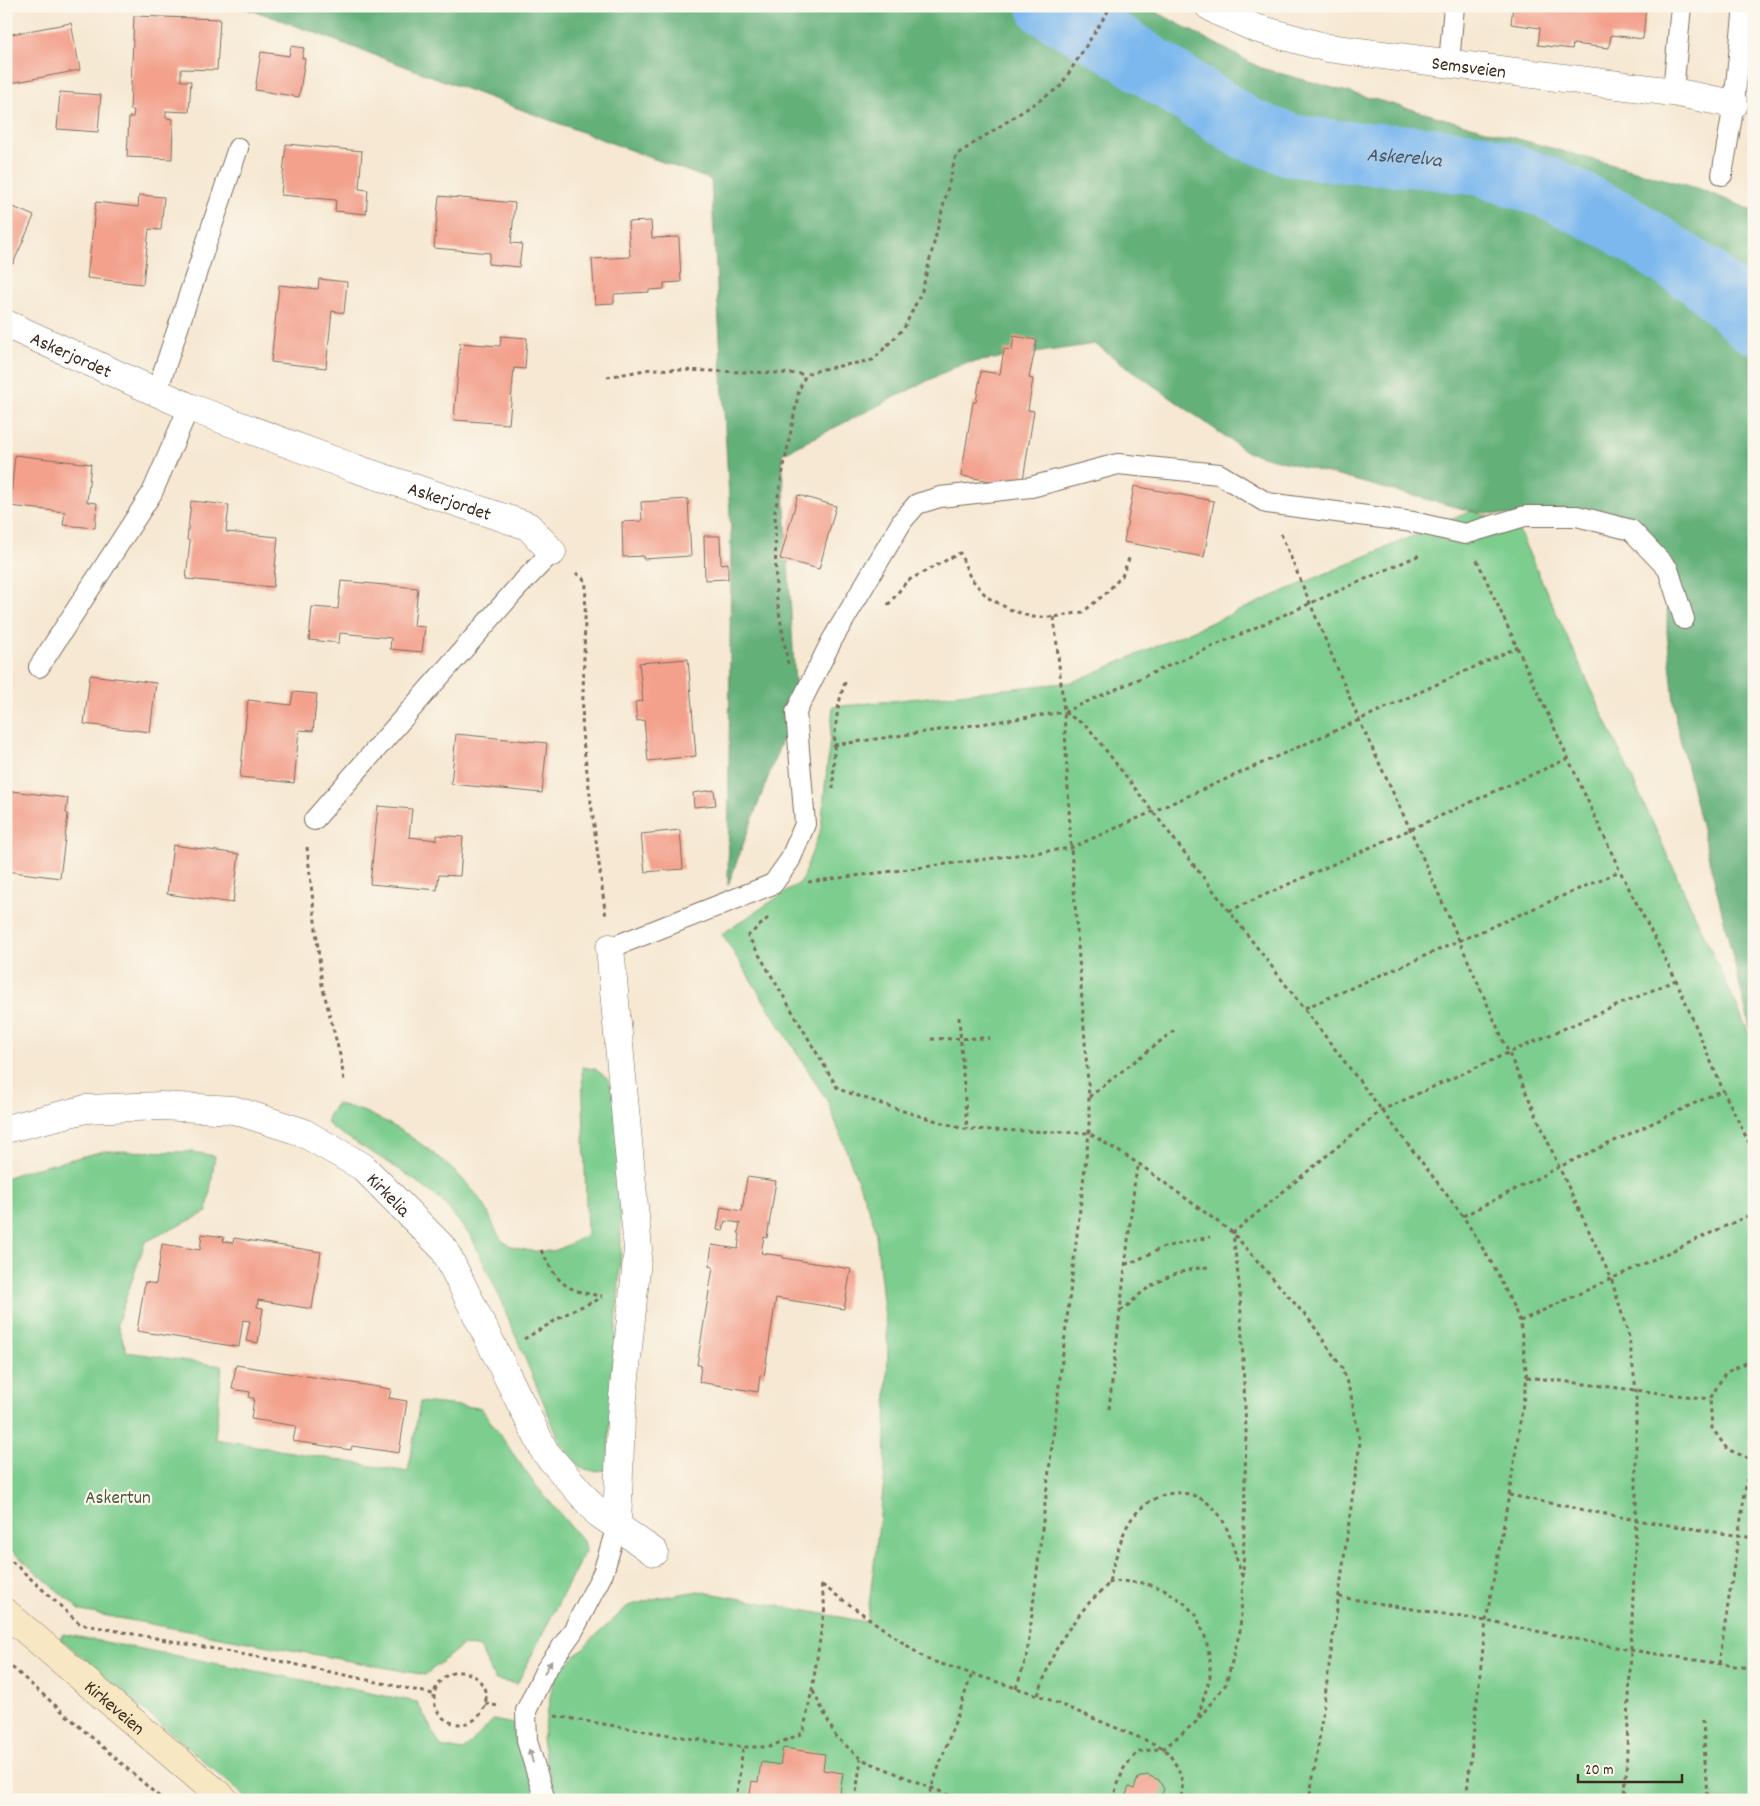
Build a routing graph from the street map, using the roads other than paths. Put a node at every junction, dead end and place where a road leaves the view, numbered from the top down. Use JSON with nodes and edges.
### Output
{"nodes":[{"id":1,"x":1209,"y":6,"type":"edge"},
{"id":2,"x":1454,"y":6,"type":"edge"},
{"id":3,"x":1681,"y":6,"type":"edge"},
{"id":4,"x":1744,"y":6,"type":"edge"},
{"id":5,"x":1449,"y":63,"type":"junction"},
{"id":6,"x":1674,"y":92,"type":"junction"},
{"id":7,"x":1734,"y":104,"type":"junction"},
{"id":8,"x":238,"y":148,"type":"dead end"},
{"id":9,"x":1722,"y":175,"type":"dead end"},
{"id":10,"x":6,"y":324,"type":"edge"},
{"id":11,"x":157,"y":391,"type":"junction"},
{"id":12,"x":189,"y":407,"type":"junction"},
{"id":13,"x":552,"y":552,"type":"joint"},
{"id":14,"x":1684,"y":619,"type":"dead end"},
{"id":15,"x":39,"y":667,"type":"dead end"},
{"id":16,"x":314,"y":820,"type":"road end"},
{"id":17,"x":610,"y":948,"type":"joint"},
{"id":18,"x":6,"y":1129,"type":"edge"},
{"id":19,"x":617,"y":1526,"type":"junction"},
{"id":20,"x":654,"y":1552,"type":"dead end"},
{"id":21,"x":6,"y":1613,"type":"edge"},
{"id":22,"x":225,"y":1800,"type":"edge"},
{"id":23,"x":545,"y":1800,"type":"edge"}],
"edges":[{"from":1,"to":5,"type":"street","name":"Semsveien"},
{"from":2,"to":5,"type":"lane"},
{"from":3,"to":6,"type":"lane"},
{"from":4,"to":7,"type":"lane"},
{"from":5,"to":6,"type":"street","name":"Semsveien"},
{"from":6,"to":7,"type":"street","name":"Semsveien"},
{"from":7,"to":9,"type":"lane"},
{"from":8,"to":11,"type":"lane"},
{"from":10,"to":11,"type":"street","name":"Askerjordet"},
{"from":11,"to":12,"type":"street","name":"Askerjordet"},
{"from":12,"to":13,"type":"street","name":"Askerjordet"},
{"from":12,"to":15,"type":"lane"},
{"from":13,"to":16,"type":"lane"},
{"from":14,"to":17,"type":"lane"},
{"from":17,"to":19,"type":"street"},
{"from":18,"to":19,"type":"street","name":"Kirkelia"},
{"from":19,"to":20,"type":"street","name":"Kirkelia"},
{"from":23,"to":19,"type":"lane","one_way":true},
{"from":21,"to":22,"type":"main road","name":"Kirkeveien"}]}
